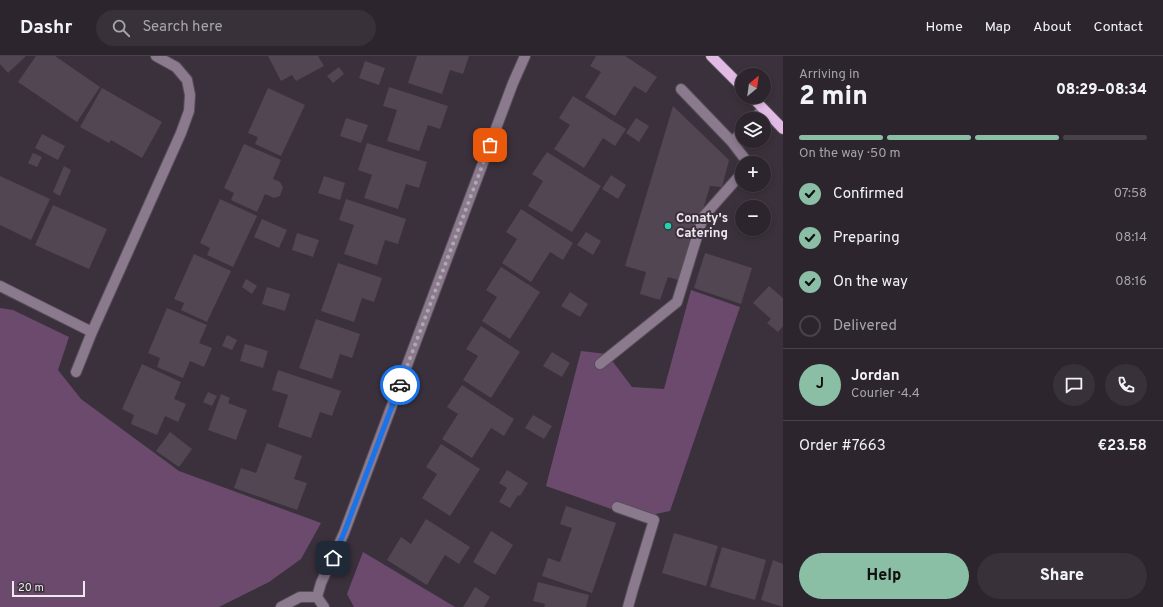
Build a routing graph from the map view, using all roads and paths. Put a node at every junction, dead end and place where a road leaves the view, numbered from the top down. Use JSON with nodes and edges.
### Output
{"nodes":[{"id":1,"x":156,"y":56,"type":"edge"},
{"id":2,"x":525,"y":56,"type":"edge"},
{"id":3,"x":711,"y":56,"type":"edge"},
{"id":4,"x":735,"y":80,"type":"edge"},
{"id":5,"x":680,"y":89,"type":"dead end"},
{"id":6,"x":758,"y":104,"type":"edge"},
{"id":7,"x":763,"y":109,"type":"junction"},
{"id":8,"x":760,"y":112,"type":"edge"},
{"id":9,"x":783,"y":129,"type":"edge"},
{"id":10,"x":735,"y":139,"type":"edge"},
{"id":11,"x":732,"y":142,"type":"junction"},
{"id":12,"x":743,"y":156,"type":"edge"},
{"id":13,"x":735,"y":182,"type":"edge"},
{"id":14,"x":0,"y":286,"type":"edge"},
{"id":15,"x":92,"y":332,"type":"junction"},
{"id":16,"x":600,"y":364,"type":"dead end"},
{"id":17,"x":76,"y":372,"type":"dead end"},
{"id":18,"x":617,"y":507,"type":"dead end"},
{"id":19,"x":317,"y":598,"type":"junction"},
{"id":20,"x":281,"y":607,"type":"edge"},
{"id":21,"x":324,"y":607,"type":"edge"},
{"id":22,"x":628,"y":607,"type":"edge"}],
"edges":[{"from":1,"to":15,"type":"street"},
{"from":2,"to":19,"type":"street"},
{"from":3,"to":4,"type":"main road"},
{"from":5,"to":11,"type":"street"},
{"from":6,"to":7,"type":"main road"},
{"from":7,"to":8,"type":"street"},
{"from":7,"to":9,"type":"main road"},
{"from":10,"to":11,"type":"street"},
{"from":11,"to":12,"type":"street"},
{"from":13,"to":16,"type":"street"},
{"from":14,"to":15,"type":"street"},
{"from":15,"to":17,"type":"street"},
{"from":18,"to":22,"type":"street"},
{"from":19,"to":20,"type":"street"},
{"from":19,"to":21,"type":"street"}]}
